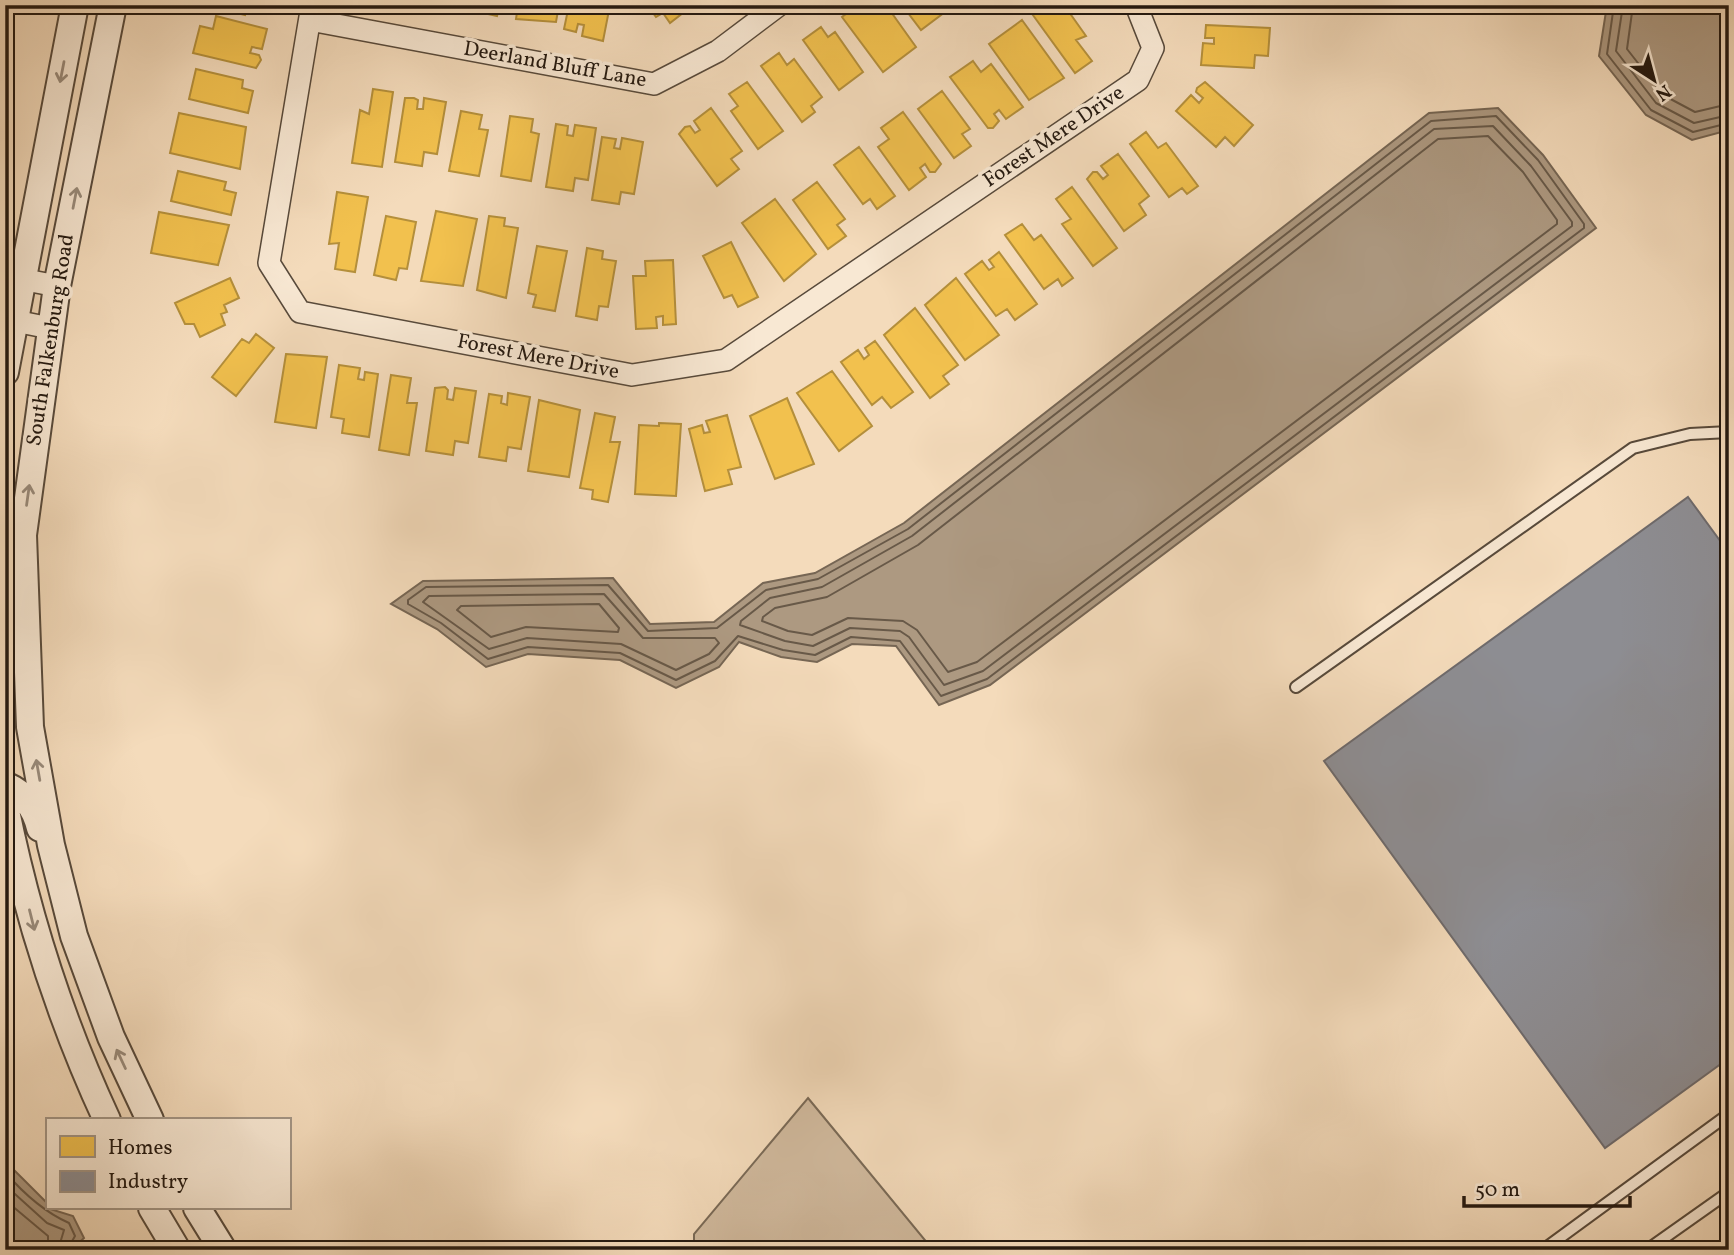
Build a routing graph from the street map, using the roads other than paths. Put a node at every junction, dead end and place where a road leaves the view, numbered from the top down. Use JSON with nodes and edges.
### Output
{"nodes":[{"id":1,"x":75,"y":5,"type":"edge"},
{"id":2,"x":113,"y":5,"type":"edge"},
{"id":3,"x":779,"y":5,"type":"edge"},
{"id":4,"x":1136,"y":5,"type":"edge"},
{"id":5,"x":311,"y":13,"type":"edge"},
{"id":6,"x":13,"y":277,"type":"edge"},
{"id":7,"x":57,"y":286,"type":"junction"},
{"id":8,"x":9,"y":320,"type":"edge"},
{"id":9,"x":50,"y":328,"type":"junction"},
{"id":10,"x":5,"y":372,"type":"edge"},
{"id":11,"x":1729,"y":432,"type":"edge"},
{"id":12,"x":1296,"y":687,"type":"dead end"},
{"id":13,"x":5,"y":785,"type":"edge"},
{"id":14,"x":5,"y":806,"type":"edge"},
{"id":15,"x":74,"y":936,"type":"junction"},
{"id":16,"x":1729,"y":1114,"type":"edge"},
{"id":17,"x":106,"y":1118,"type":"edge"},
{"id":18,"x":149,"y":1118,"type":"edge"},
{"id":19,"x":1729,"y":1192,"type":"edge"},
{"id":20,"x":153,"y":1210,"type":"edge"},
{"id":21,"x":198,"y":1210,"type":"edge"},
{"id":22,"x":177,"y":1250,"type":"edge"},
{"id":23,"x":223,"y":1250,"type":"edge"},
{"id":24,"x":1543,"y":1250,"type":"edge"},
{"id":25,"x":1647,"y":1250,"type":"edge"}],
"edges":[{"from":1,"to":6,"type":"street","name":"South Falkenburg Road","one_way":true},
{"from":7,"to":2,"type":"street","name":"South Falkenburg Road","one_way":true},
{"from":3,"to":5,"type":"street","name":"Deerland Bluff Lane"},
{"from":4,"to":5,"type":"street","name":"Forest Mere Drive"},
{"from":6,"to":7,"type":"street"},
{"from":6,"to":8,"type":"street","name":"South Falkenburg Road"},
{"from":7,"to":9,"type":"street","name":"South Falkenburg Road"},
{"from":8,"to":9,"type":"street"},
{"from":8,"to":10,"type":"street","name":"South Falkenburg Road"},
{"from":15,"to":9,"type":"street","name":"South Falkenburg Road","one_way":true},
{"from":11,"to":12,"type":"lane"},
{"from":13,"to":15,"type":"street"},
{"from":14,"to":17,"type":"street","one_way":true},
{"from":18,"to":15,"type":"street","name":"South Falkenburg Road","one_way":true},
{"from":16,"to":24,"type":"lane"},
{"from":19,"to":25,"type":"lane"},
{"from":20,"to":22,"type":"street"},
{"from":21,"to":23,"type":"street"}]}
